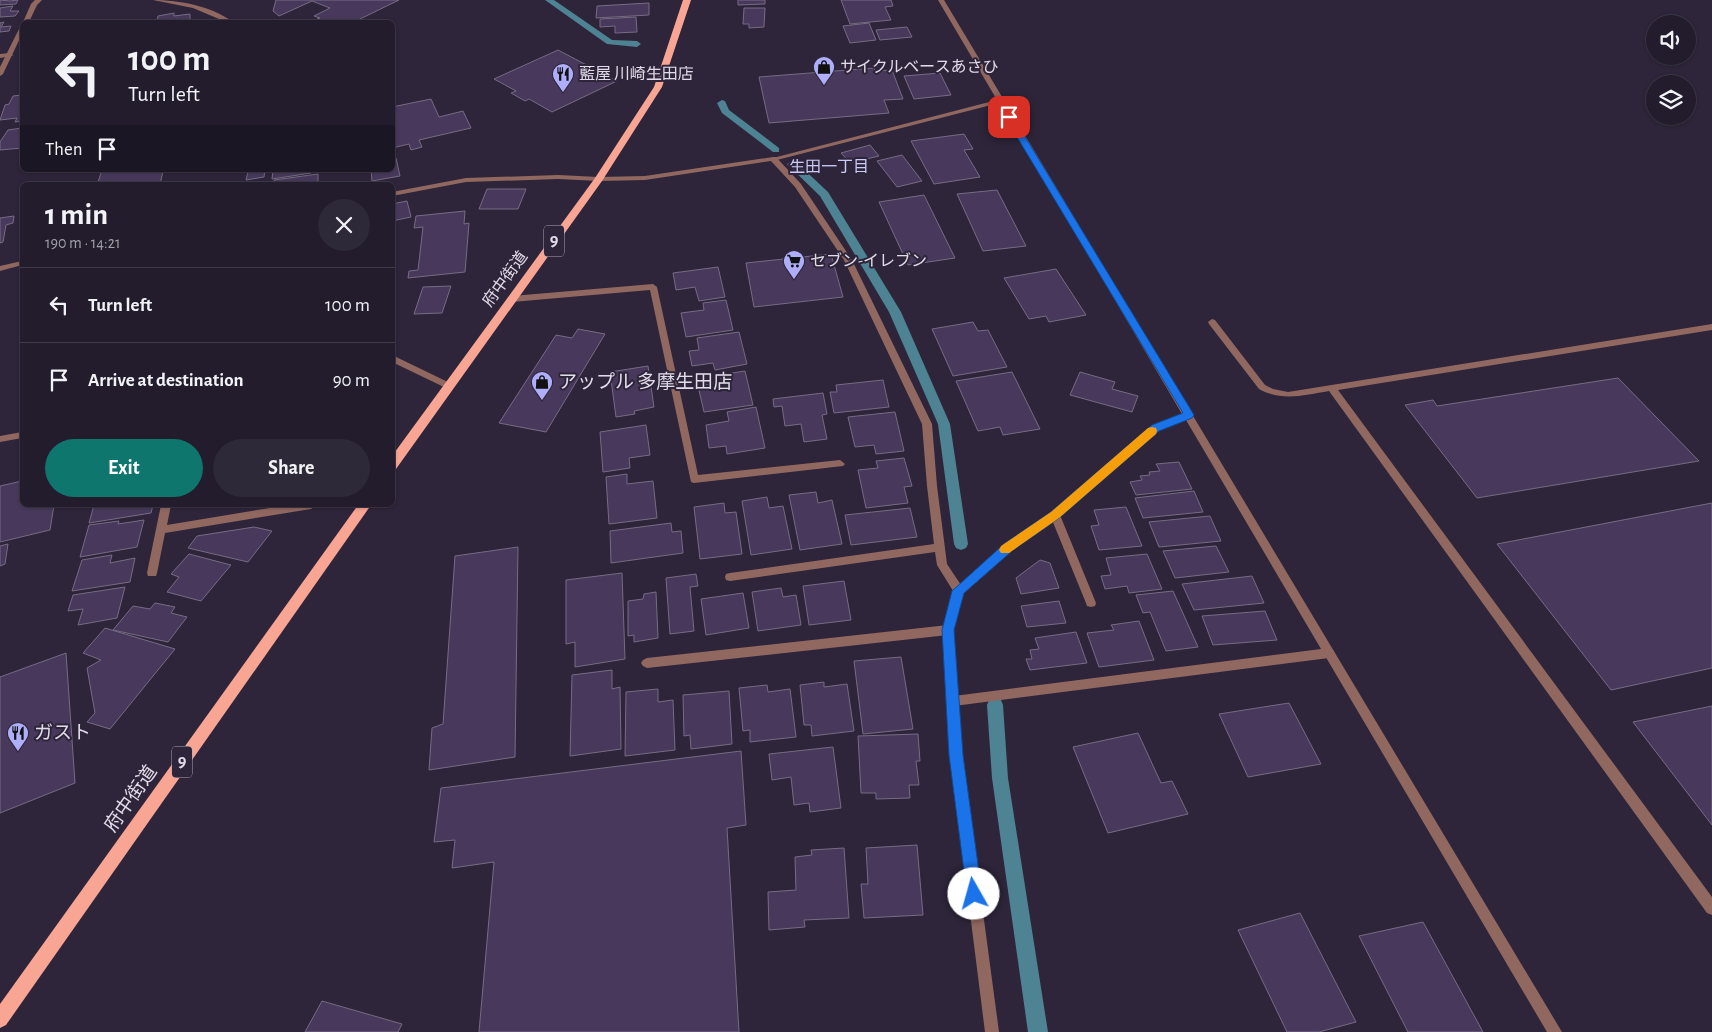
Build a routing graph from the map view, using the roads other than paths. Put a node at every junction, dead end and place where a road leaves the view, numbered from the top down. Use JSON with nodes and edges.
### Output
{"nodes":[{"id":1,"x":39,"y":0,"type":"edge"},
{"id":2,"x":156,"y":0,"type":"edge"},
{"id":3,"x":687,"y":0,"type":"edge"},
{"id":4,"x":941,"y":0,"type":"edge"},
{"id":5,"x":27,"y":20,"type":"edge"},
{"id":6,"x":226,"y":20,"type":"edge"},
{"id":7,"x":20,"y":33,"type":"edge"},
{"id":8,"x":10,"y":55,"type":"junction"},
{"id":9,"x":0,"y":56,"type":"edge"},
{"id":10,"x":0,"y":74,"type":"edge"},
{"id":11,"x":999,"y":101,"type":"junction"},
{"id":12,"x":773,"y":160,"type":"junction"},
{"id":13,"x":599,"y":179,"type":"junction"},
{"id":14,"x":395,"y":193,"type":"edge"},
{"id":15,"x":20,"y":264,"type":"edge"},
{"id":16,"x":0,"y":269,"type":"edge"},
{"id":17,"x":512,"y":299,"type":"junction"},
{"id":18,"x":1212,"y":322,"type":"dead end"},
{"id":19,"x":1712,"y":328,"type":"edge"},
{"id":20,"x":395,"y":359,"type":"edge"},
{"id":21,"x":449,"y":386,"type":"junction"},
{"id":22,"x":1331,"y":387,"type":"junction"},
{"id":23,"x":1189,"y":415,"type":"junction"},
{"id":24,"x":20,"y":435,"type":"edge"},
{"id":25,"x":0,"y":439,"type":"edge"},
{"id":26,"x":395,"y":462,"type":"edge"},
{"id":27,"x":840,"y":464,"type":"dead end"},
{"id":28,"x":166,"y":507,"type":"edge"},
{"id":29,"x":299,"y":507,"type":"edge"},
{"id":30,"x":364,"y":507,"type":"edge"},
{"id":31,"x":1055,"y":515,"type":"junction"},
{"id":32,"x":160,"y":530,"type":"junction"},
{"id":33,"x":940,"y":547,"type":"junction"},
{"id":34,"x":152,"y":573,"type":"dead end"},
{"id":35,"x":730,"y":577,"type":"dead end"},
{"id":36,"x":958,"y":591,"type":"junction"},
{"id":37,"x":1091,"y":603,"type":"dead end"},
{"id":38,"x":948,"y":630,"type":"junction"},
{"id":39,"x":1329,"y":653,"type":"junction"},
{"id":40,"x":646,"y":663,"type":"dead end"},
{"id":41,"x":954,"y":701,"type":"junction"},
{"id":42,"x":1712,"y":908,"type":"edge"},
{"id":43,"x":0,"y":1019,"type":"edge"},
{"id":44,"x":992,"y":1032,"type":"edge"},
{"id":45,"x":1555,"y":1032,"type":"edge"}],
"edges":[{"from":1,"to":5,"type":"street"},
{"from":2,"to":6,"type":"street"},
{"from":3,"to":13,"type":"main road","name":"府中街道","number":"9"},
{"from":4,"to":11,"type":"street"},
{"from":7,"to":8,"type":"street"},
{"from":8,"to":9,"type":"street"},
{"from":8,"to":10,"type":"street"},
{"from":11,"to":12,"type":"street"},
{"from":11,"to":23,"type":"street"},
{"from":12,"to":13,"type":"street"},
{"from":12,"to":33,"type":"street"},
{"from":13,"to":14,"type":"street"},
{"from":13,"to":17,"type":"main road","name":"府中街道","number":"9"},
{"from":15,"to":16,"type":"street"},
{"from":17,"to":21,"type":"main road","name":"府中街道","number":"9"},
{"from":17,"to":27,"type":"street"},
{"from":18,"to":22,"type":"street"},
{"from":19,"to":22,"type":"street"},
{"from":20,"to":21,"type":"street"},
{"from":21,"to":26,"type":"main road","name":"府中街道","number":"9"},
{"from":22,"to":42,"type":"street"},
{"from":23,"to":31,"type":"street"},
{"from":23,"to":39,"type":"street"},
{"from":24,"to":25,"type":"street"},
{"from":28,"to":32,"type":"street"},
{"from":29,"to":32,"type":"street"},
{"from":30,"to":43,"type":"main road","name":"府中街道","number":"9"},
{"from":31,"to":36,"type":"street"},
{"from":31,"to":37,"type":"street"},
{"from":32,"to":34,"type":"street"},
{"from":33,"to":35,"type":"street"},
{"from":33,"to":36,"type":"street"},
{"from":36,"to":38,"type":"street"},
{"from":38,"to":40,"type":"street"},
{"from":38,"to":41,"type":"street"},
{"from":39,"to":41,"type":"street"},
{"from":39,"to":45,"type":"street"},
{"from":41,"to":44,"type":"street"}]}
